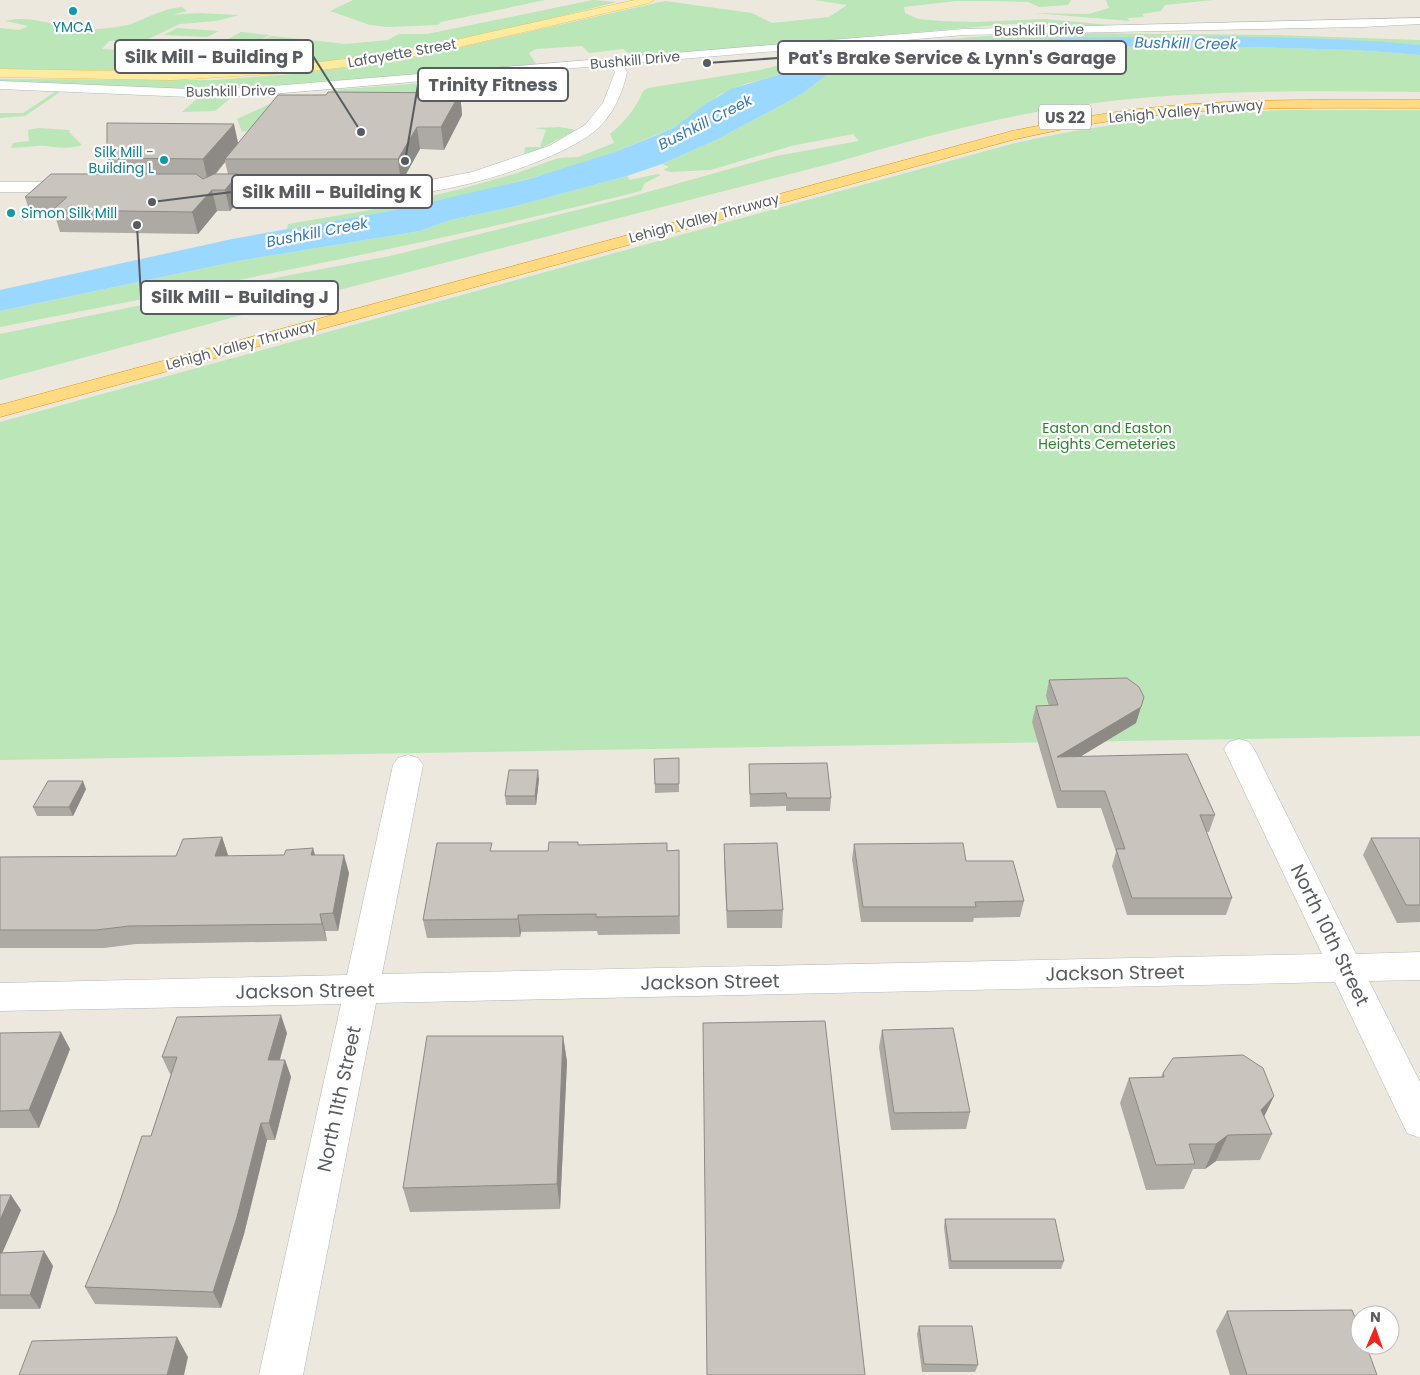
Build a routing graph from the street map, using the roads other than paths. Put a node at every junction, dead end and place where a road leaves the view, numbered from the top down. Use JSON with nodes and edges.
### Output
{"nodes":[{"id":1,"x":649,"y":0,"type":"edge"},
{"id":2,"x":1420,"y":21,"type":"edge"},
{"id":3,"x":614,"y":62,"type":"junction"},
{"id":4,"x":4,"y":73,"type":"edge"},
{"id":5,"x":0,"y":85,"type":"edge"},
{"id":6,"x":1420,"y":98,"type":"edge"},
{"id":7,"x":1420,"y":104,"type":"edge"},
{"id":8,"x":242,"y":180,"type":"edge"},
{"id":9,"x":217,"y":184,"type":"junction"},
{"id":10,"x":0,"y":187,"type":"edge"},
{"id":11,"x":90,"y":187,"type":"edge"},
{"id":12,"x":185,"y":188,"type":"edge"},
{"id":13,"x":0,"y":396,"type":"edge"},
{"id":14,"x":0,"y":411,"type":"edge"},
{"id":15,"x":1239,"y":749,"type":"dead end"},
{"id":16,"x":408,"y":765,"type":"dead end"},
{"id":17,"x":1420,"y":966,"type":"edge"},
{"id":18,"x":1345,"y":968,"type":"junction"},
{"id":19,"x":362,"y":989,"type":"junction"},
{"id":20,"x":0,"y":997,"type":"edge"},
{"id":21,"x":1420,"y":1121,"type":"edge"},
{"id":22,"x":281,"y":1375,"type":"edge"}],
"edges":[{"from":1,"to":4,"type":"main road","name":"Lafayette Street"},
{"from":2,"to":3,"type":"street","name":"Bushkill Drive"},
{"from":3,"to":5,"type":"street","name":"Bushkill Drive"},
{"from":3,"to":9,"type":"street"},
{"from":6,"to":13,"type":"highway","name":"Lehigh Valley Thruway","number":"US 22"},
{"from":7,"to":14,"type":"highway","name":"Lehigh Valley Thruway","number":"US 22"},
{"from":8,"to":9,"type":"street"},
{"from":9,"to":12,"type":"street"},
{"from":10,"to":11,"type":"street"},
{"from":15,"to":18,"type":"street","name":"North 10th Street"},
{"from":16,"to":19,"type":"street","name":"North 11th Street"},
{"from":17,"to":18,"type":"street","name":"Jackson Street"},
{"from":18,"to":19,"type":"street","name":"Jackson Street"},
{"from":18,"to":21,"type":"street","name":"North 10th Street"},
{"from":19,"to":20,"type":"street","name":"Jackson Street"},
{"from":19,"to":22,"type":"street","name":"North 11th Street"}]}
